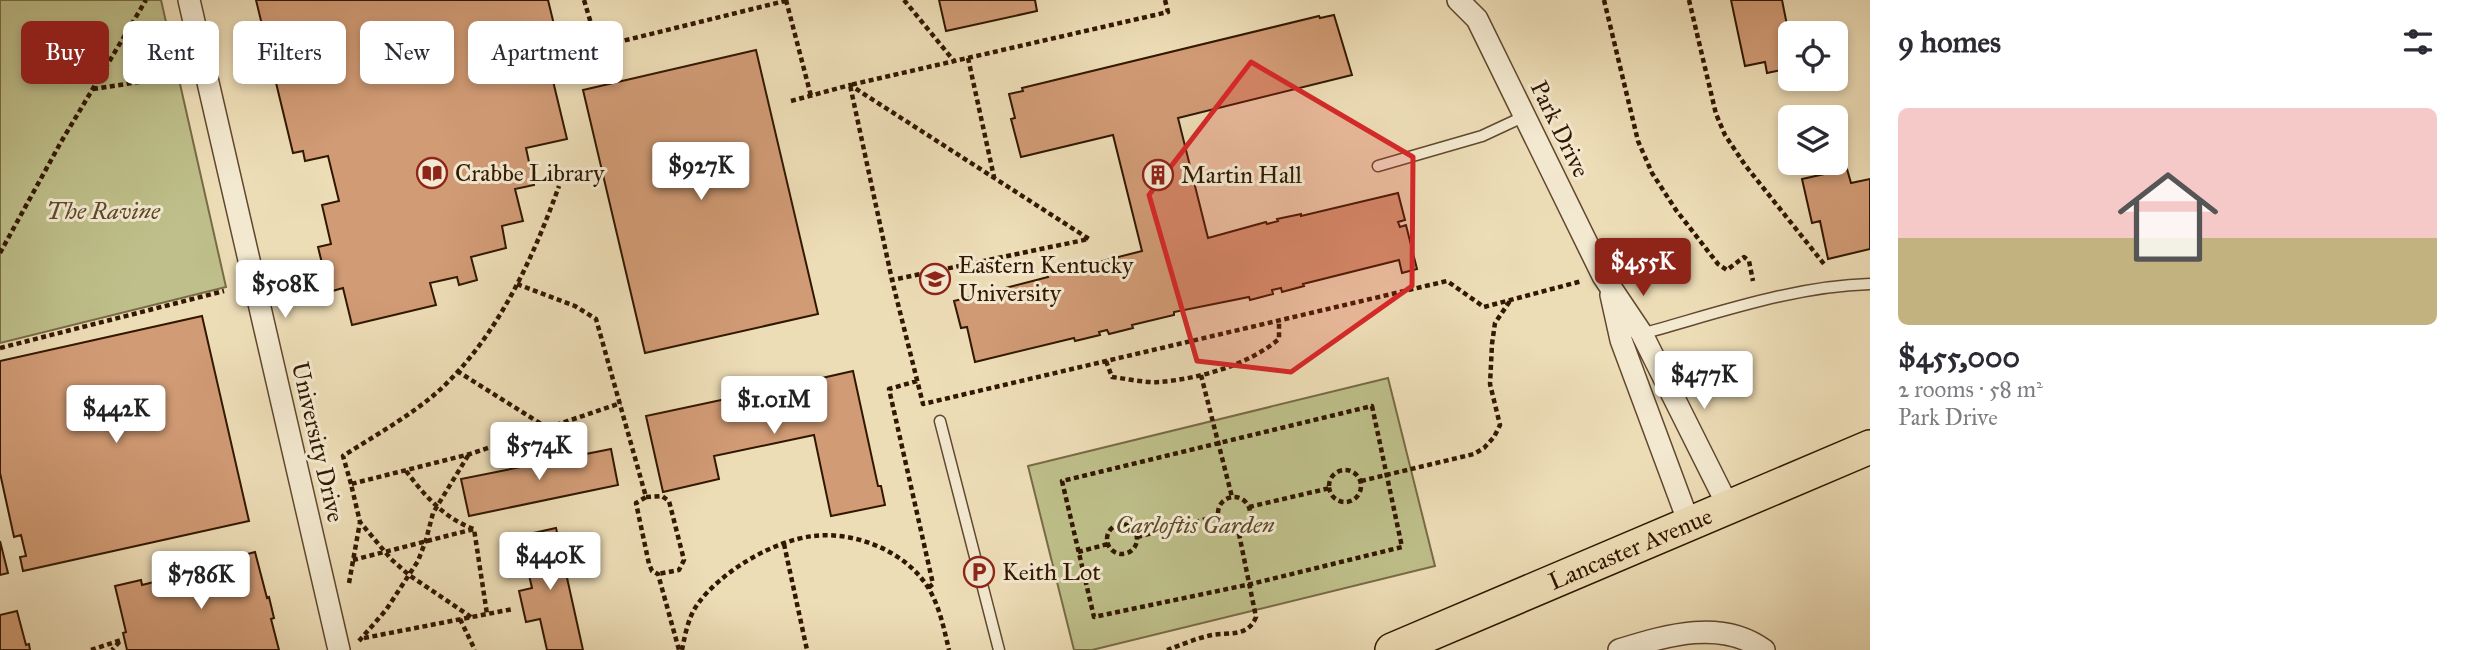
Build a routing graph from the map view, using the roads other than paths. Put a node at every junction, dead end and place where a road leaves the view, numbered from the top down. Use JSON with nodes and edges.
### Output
{"nodes":[{"id":1,"x":188,"y":0,"type":"edge"},
{"id":2,"x":1458,"y":0,"type":"edge"},
{"id":3,"x":1525,"y":116,"type":"junction"},
{"id":4,"x":1378,"y":166,"type":"dead end"},
{"id":5,"x":1606,"y":281,"type":"junction"},
{"id":6,"x":1870,"y":284,"type":"edge"},
{"id":7,"x":1642,"y":334,"type":"junction"},
{"id":8,"x":1620,"y":340,"type":"junction"},
{"id":9,"x":940,"y":421,"type":"dead end"},
{"id":10,"x":1870,"y":447,"type":"edge"},
{"id":11,"x":1728,"y":506,"type":"junction"},
{"id":12,"x":1689,"y":523,"type":"junction"},
{"id":13,"x":339,"y":650,"type":"edge"},
{"id":14,"x":999,"y":650,"type":"edge"},
{"id":15,"x":1392,"y":650,"type":"edge"},
{"id":16,"x":1619,"y":650,"type":"edge"},
{"id":17,"x":1764,"y":650,"type":"edge"}],
"edges":[{"from":1,"to":13,"type":"street","name":"University Drive"},
{"from":2,"to":3,"type":"street","name":"Park Drive"},
{"from":3,"to":4,"type":"lane"},
{"from":3,"to":5,"type":"street","name":"Park Drive"},
{"from":5,"to":7,"type":"street","name":"Park Drive"},
{"from":5,"to":8,"type":"street","name":"Park Drive"},
{"from":6,"to":7,"type":"lane"},
{"from":7,"to":8,"type":"lane"},
{"from":7,"to":11,"type":"street","name":"Park Drive"},
{"from":8,"to":12,"type":"street","name":"Park Drive"},
{"from":9,"to":14,"type":"lane"},
{"from":10,"to":11,"type":"main road","name":"Lancaster Avenue"},
{"from":11,"to":12,"type":"main road","name":"Lancaster Avenue"},
{"from":12,"to":15,"type":"main road","name":"Lancaster Avenue"},
{"from":16,"to":17,"type":"street"}]}
